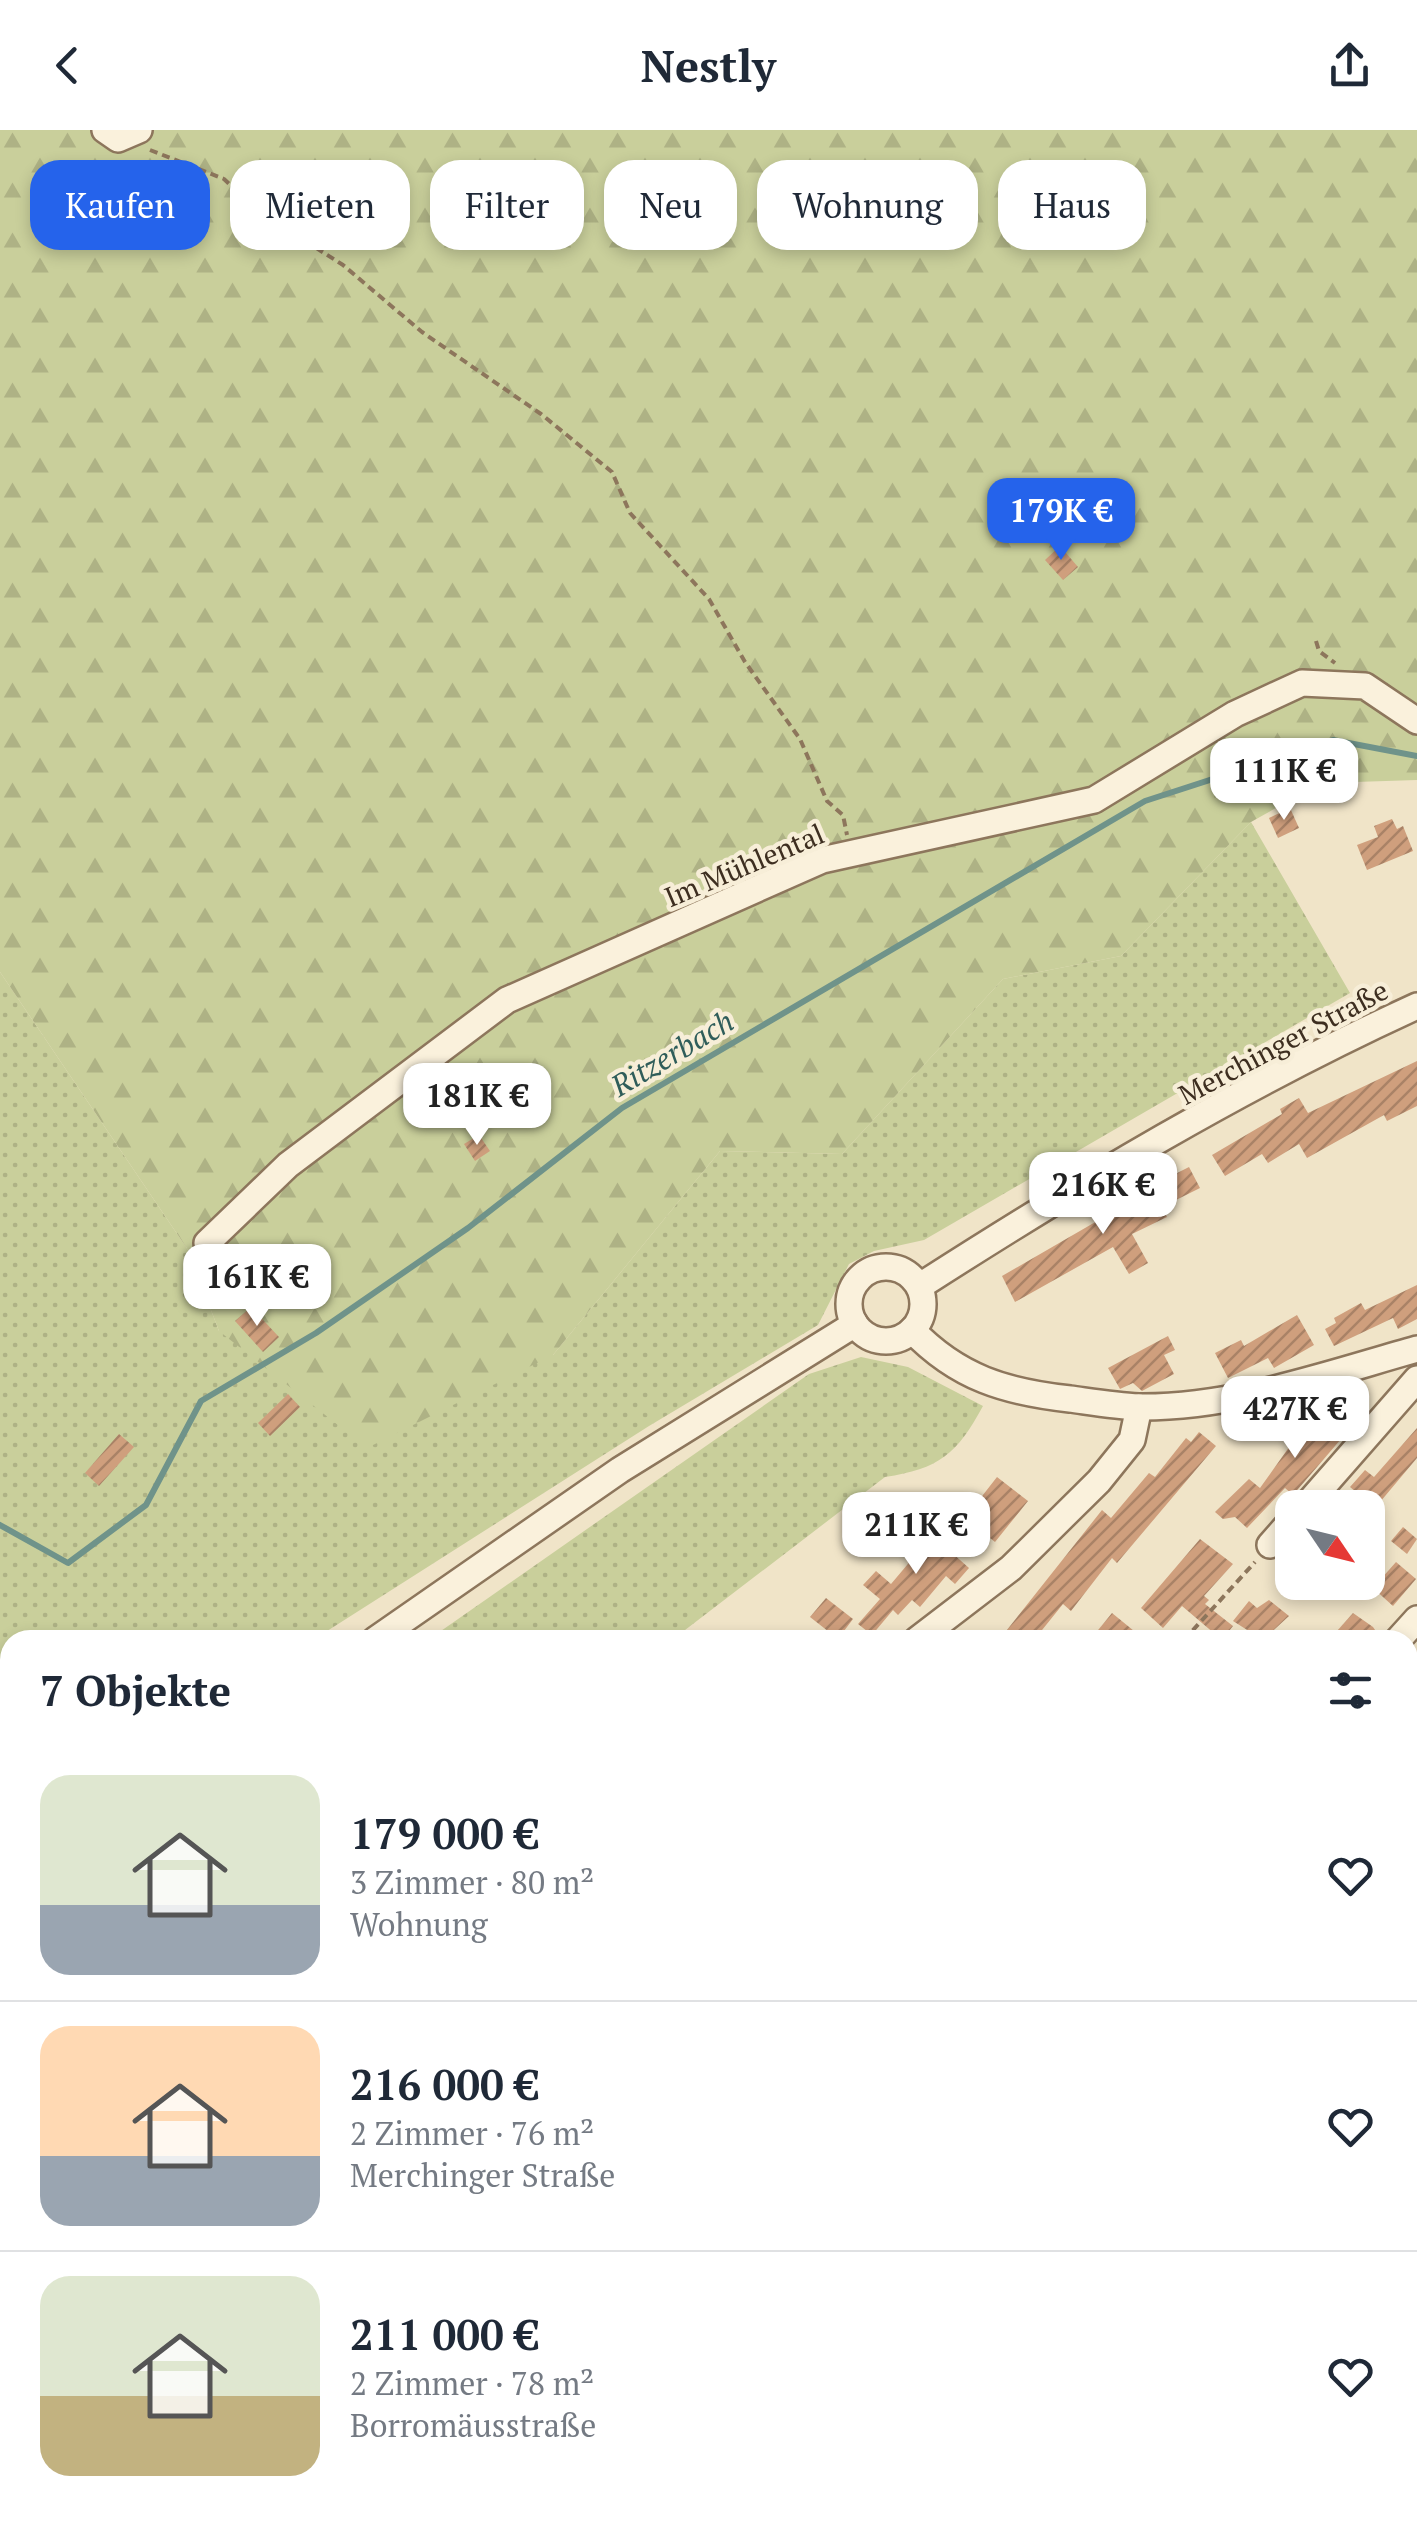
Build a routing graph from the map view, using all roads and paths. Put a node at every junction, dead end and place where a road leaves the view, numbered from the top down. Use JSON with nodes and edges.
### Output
{"nodes":[{"id":1,"x":121,"y":133,"type":"edge"},
{"id":2,"x":1417,"y":721,"type":"edge"},
{"id":3,"x":856,"y":852,"type":"junction"},
{"id":4,"x":1417,"y":1006,"type":"edge"},
{"id":5,"x":207,"y":1243,"type":"dead end"},
{"id":6,"x":920,"y":1286,"type":"junction"},
{"id":7,"x":855,"y":1324,"type":"junction"},
{"id":8,"x":912,"y":1330,"type":"junction"},
{"id":9,"x":1417,"y":1349,"type":"edge"},
{"id":10,"x":1417,"y":1379,"type":"edge"},
{"id":11,"x":1140,"y":1407,"type":"junction"},
{"id":12,"x":1320,"y":1490,"type":"edge"},
{"id":13,"x":1275,"y":1539,"type":"edge"},
{"id":14,"x":1270,"y":1545,"type":"joint"},
{"id":15,"x":389,"y":1630,"type":"edge"},
{"id":16,"x":932,"y":1630,"type":"edge"},
{"id":17,"x":1193,"y":1630,"type":"edge"}],
"edges":[{"from":1,"to":3,"type":"path"},
{"from":2,"to":3,"type":"street","name":"Im Mühlental"},
{"from":3,"to":5,"type":"street","name":"Im Mühlental"},
{"from":4,"to":6,"type":"street","name":"Merchinger Straße"},
{"from":6,"to":7,"type":"street"},
{"from":6,"to":8,"type":"street"},
{"from":7,"to":8,"type":"street"},
{"from":7,"to":15,"type":"street"},
{"from":8,"to":11,"type":"street"},
{"from":9,"to":11,"type":"street"},
{"from":10,"to":12,"type":"street"},
{"from":11,"to":16,"type":"street"},
{"from":13,"to":14,"type":"street"},
{"from":14,"to":17,"type":"path"}]}
